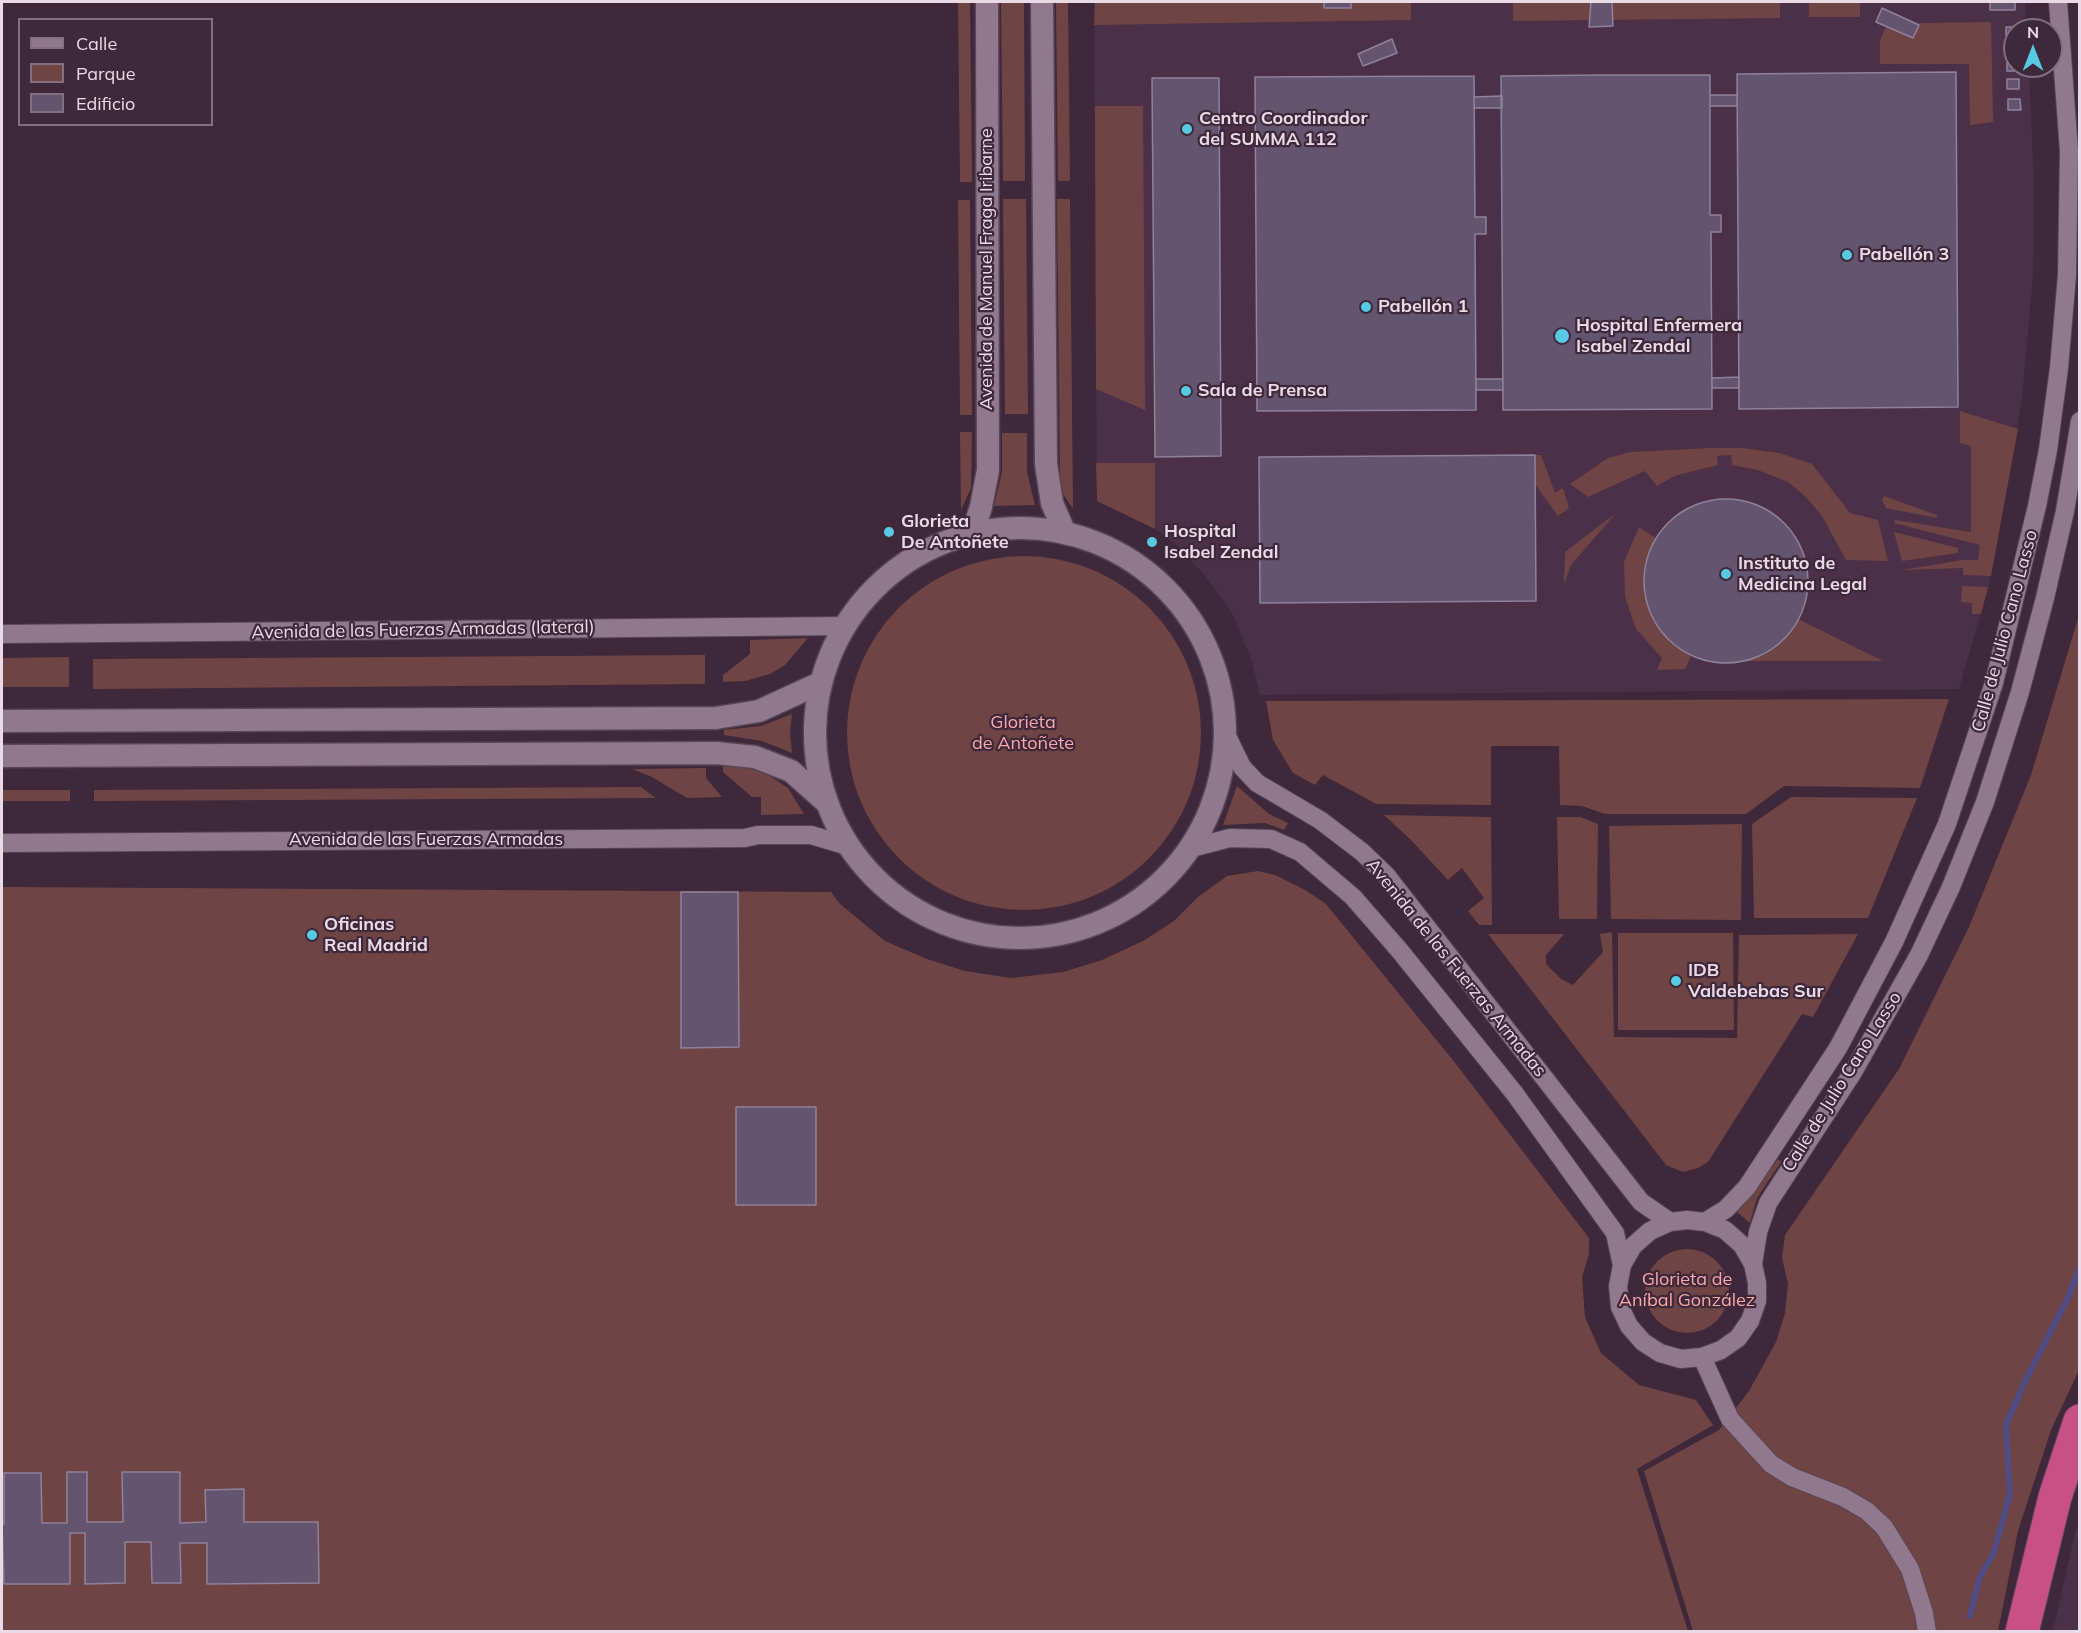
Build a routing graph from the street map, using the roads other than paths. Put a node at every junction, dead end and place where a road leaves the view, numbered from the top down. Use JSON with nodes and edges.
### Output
{"nodes":[{"id":1,"x":987,"y":2,"type":"edge"},
{"id":2,"x":1042,"y":2,"type":"edge"},
{"id":3,"x":2058,"y":2,"type":"edge"},
{"id":4,"x":2079,"y":420,"type":"edge"},
{"id":5,"x":1065,"y":532,"type":"junction"},
{"id":6,"x":972,"y":534,"type":"junction"},
{"id":7,"x":844,"y":626,"type":"junction"},
{"id":8,"x":2,"y":634,"type":"edge"},
{"id":9,"x":820,"y":683,"type":"junction"},
{"id":10,"x":2,"y":721,"type":"edge"},
{"id":11,"x":1226,"y":734,"type":"junction"},
{"id":12,"x":2,"y":756,"type":"edge"},
{"id":13,"x":826,"y":802,"type":"junction"},
{"id":14,"x":2,"y":843,"type":"edge"},
{"id":15,"x":848,"y":846,"type":"junction"},
{"id":16,"x":1191,"y":848,"type":"junction"},
{"id":17,"x":1670,"y":1222,"type":"junction"},
{"id":18,"x":1705,"y":1222,"type":"junction"},
{"id":19,"x":1753,"y":1264,"type":"junction"},
{"id":20,"x":1622,"y":1265,"type":"junction"},
{"id":21,"x":1702,"y":1357,"type":"junction"},
{"id":22,"x":2079,"y":1421,"type":"edge"},
{"id":23,"x":1927,"y":1632,"type":"edge"},
{"id":24,"x":2022,"y":1632,"type":"edge"}],
"edges":[{"from":1,"to":6,"type":"street","name":"Avenida de Manuel Fraga Iribarne"},
{"from":2,"to":5,"type":"street"},
{"from":3,"to":18,"type":"street","name":"Calle de Julio Cano Lasso"},
{"from":4,"to":19,"type":"street","name":"Calle de Julio Cano Lasso"},
{"from":5,"to":6,"type":"street"},
{"from":5,"to":11,"type":"street"},
{"from":6,"to":7,"type":"street"},
{"from":7,"to":8,"type":"street","name":"Avenida de las Fuerzas Armadas (lateral)"},
{"from":7,"to":9,"type":"street"},
{"from":9,"to":10,"type":"street"},
{"from":9,"to":13,"type":"street"},
{"from":11,"to":16,"type":"street"},
{"from":11,"to":17,"type":"street","name":"Avenida de las Fuerzas Armadas"},
{"from":12,"to":13,"type":"street"},
{"from":13,"to":15,"type":"street"},
{"from":14,"to":15,"type":"street","name":"Avenida de las Fuerzas Armadas"},
{"from":15,"to":16,"type":"street"},
{"from":16,"to":20,"type":"street","name":"Avenida de las Fuerzas Armadas"},
{"from":17,"to":18,"type":"street"},
{"from":17,"to":20,"type":"street"},
{"from":18,"to":19,"type":"street"},
{"from":19,"to":21,"type":"street"},
{"from":20,"to":21,"type":"street"},
{"from":21,"to":23,"type":"street"},
{"from":22,"to":24,"type":"highway"}]}
